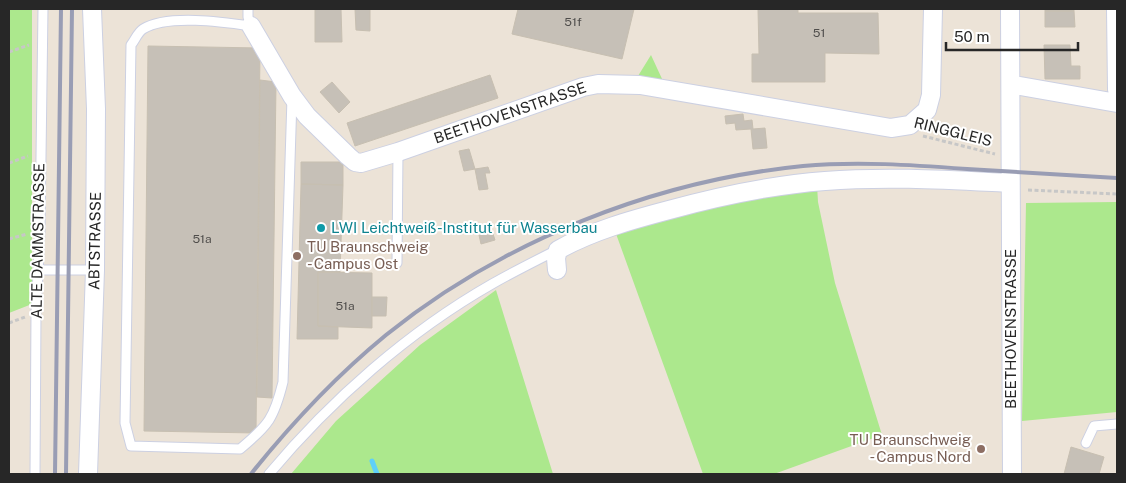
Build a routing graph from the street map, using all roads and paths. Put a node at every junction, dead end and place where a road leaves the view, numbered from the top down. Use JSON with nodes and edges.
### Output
{"nodes":[{"id":1,"x":43,"y":9,"type":"edge"},
{"id":2,"x":92,"y":9,"type":"edge"},
{"id":3,"x":933,"y":9,"type":"edge"},
{"id":4,"x":1010,"y":9,"type":"edge"},
{"id":5,"x":1116,"y":9,"type":"edge"},
{"id":6,"x":250,"y":17,"type":"edge"},
{"id":7,"x":42,"y":39,"type":"junction"},
{"id":8,"x":9,"y":52,"type":"edge"},
{"id":9,"x":1020,"y":86,"type":"dead end"},
{"id":10,"x":1117,"y":90,"type":"edge"},
{"id":11,"x":292,"y":96,"type":"junction"},
{"id":12,"x":1117,"y":103,"type":"edge"},
{"id":13,"x":891,"y":128,"type":"junction"},
{"id":14,"x":40,"y":152,"type":"junction"},
{"id":15,"x":398,"y":152,"type":"junction"},
{"id":16,"x":1010,"y":156,"type":"junction"},
{"id":17,"x":9,"y":163,"type":"edge"},
{"id":18,"x":1010,"y":183,"type":"junction"},
{"id":19,"x":1045,"y":191,"type":"dead end"},
{"id":20,"x":1117,"y":194,"type":"edge"},
{"id":21,"x":40,"y":231,"type":"junction"},
{"id":22,"x":9,"y":239,"type":"edge"},
{"id":23,"x":561,"y":248,"type":"junction"},
{"id":24,"x":397,"y":263,"type":"dead end"},
{"id":25,"x":38,"y":270,"type":"junction"},
{"id":26,"x":95,"y":270,"type":"junction"},
{"id":27,"x":557,"y":270,"type":"dead end"},
{"id":28,"x":1117,"y":424,"type":"edge"},
{"id":29,"x":1086,"y":443,"type":"dead end"},
{"id":30,"x":35,"y":474,"type":"edge"},
{"id":31,"x":88,"y":474,"type":"edge"},
{"id":32,"x":270,"y":474,"type":"edge"},
{"id":33,"x":1012,"y":474,"type":"edge"}],
"edges":[{"from":1,"to":7,"type":"lane","name":"ALTE DAMMSTRASSE"},
{"from":2,"to":26,"type":"street","name":"ABTSTRASSE"},
{"from":3,"to":13,"type":"street","name":"BEETHOVENSTRASSE"},
{"from":4,"to":16,"type":"street","name":"BEETHOVENSTRASSE"},
{"from":5,"to":10,"type":"street"},
{"from":6,"to":11,"type":"street","name":"BEETHOVENSTRASSE"},
{"from":6,"to":11,"type":"lane"},
{"from":7,"to":8,"type":"path"},
{"from":7,"to":14,"type":"lane","name":"ALTE DAMMSTRASSE"},
{"from":9,"to":12,"type":"street"},
{"from":11,"to":15,"type":"street","name":"BEETHOVENSTRASSE"},
{"from":13,"to":15,"type":"street","name":"BEETHOVENSTRASSE"},
{"from":13,"to":16,"type":"path","name":"RINGGLEIS"},
{"from":14,"to":17,"type":"path"},
{"from":14,"to":21,"type":"lane","name":"ALTE DAMMSTRASSE"},
{"from":15,"to":24,"type":"lane"},
{"from":16,"to":18,"type":"street","name":"BEETHOVENSTRASSE"},
{"from":18,"to":23,"type":"street"},
{"from":18,"to":33,"type":"street","name":"BEETHOVENSTRASSE"},
{"from":19,"to":20,"type":"path"},
{"from":21,"to":22,"type":"path"},
{"from":21,"to":25,"type":"lane","name":"ALTE DAMMSTRASSE"},
{"from":23,"to":27,"type":"street"},
{"from":23,"to":32,"type":"lane"},
{"from":25,"to":26,"type":"lane"},
{"from":25,"to":30,"type":"lane","name":"ALTE DAMMSTRASSE"},
{"from":26,"to":31,"type":"street","name":"ABTSTRASSE"},
{"from":28,"to":29,"type":"lane"}]}
